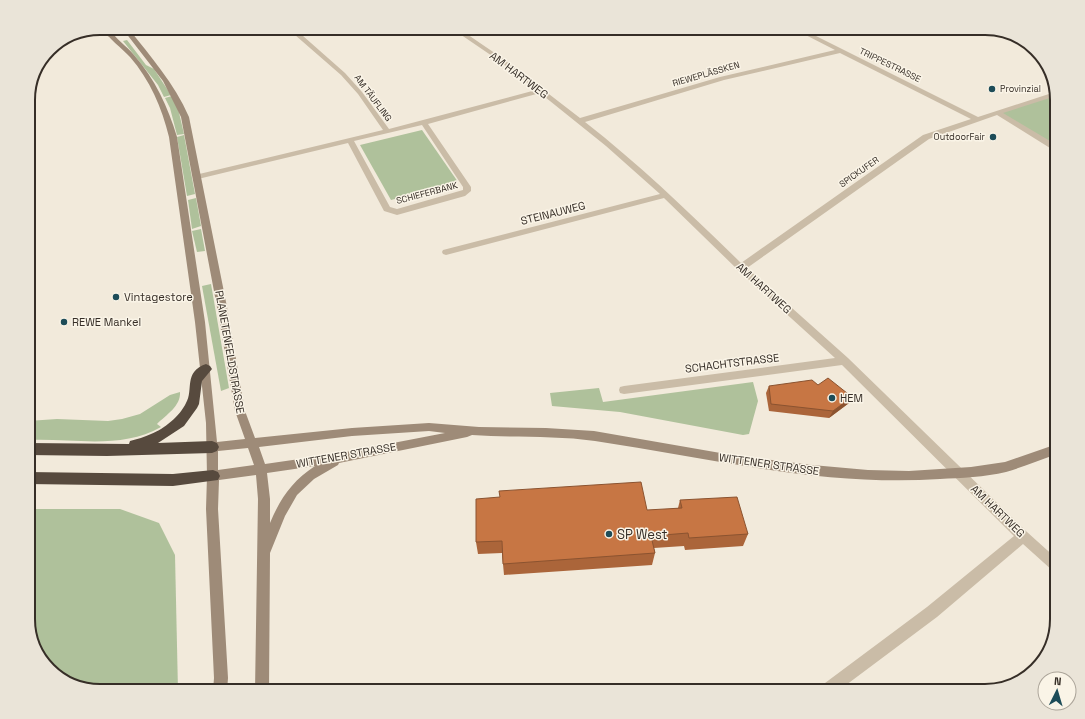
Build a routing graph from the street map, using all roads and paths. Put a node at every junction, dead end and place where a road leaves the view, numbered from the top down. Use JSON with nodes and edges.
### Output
{"nodes":[{"id":1,"x":112,"y":35,"type":"edge"},
{"id":2,"x":131,"y":35,"type":"edge"},
{"id":3,"x":298,"y":35,"type":"edge"},
{"id":4,"x":464,"y":35,"type":"edge"},
{"id":5,"x":809,"y":35,"type":"edge"},
{"id":6,"x":841,"y":51,"type":"junction"},
{"id":7,"x":540,"y":91,"type":"junction"},
{"id":8,"x":1050,"y":96,"type":"edge"},
{"id":9,"x":998,"y":112,"type":"junction"},
{"id":10,"x":977,"y":119,"type":"junction"},
{"id":11,"x":579,"y":121,"type":"junction"},
{"id":12,"x":423,"y":122,"type":"junction"},
{"id":13,"x":387,"y":131,"type":"junction"},
{"id":14,"x":350,"y":140,"type":"junction"},
{"id":15,"x":1050,"y":144,"type":"edge"},
{"id":16,"x":198,"y":177,"type":"junction"},
{"id":17,"x":666,"y":195,"type":"junction"},
{"id":18,"x":446,"y":252,"type":"dead end"},
{"id":19,"x":742,"y":268,"type":"junction"},
{"id":20,"x":844,"y":361,"type":"junction"},
{"id":21,"x":206,"y":369,"type":"junction"},
{"id":22,"x":624,"y":390,"type":"dead end"},
{"id":23,"x":479,"y":431,"type":"junction"},
{"id":24,"x":252,"y":442,"type":"junction"},
{"id":25,"x":212,"y":447,"type":"junction"},
{"id":26,"x":35,"y":449,"type":"edge"},
{"id":27,"x":107,"y":450,"type":"junction"},
{"id":28,"x":1050,"y":452,"type":"edge"},
{"id":29,"x":341,"y":458,"type":"junction"},
{"id":30,"x":260,"y":468,"type":"junction"},
{"id":31,"x":959,"y":473,"type":"junction"},
{"id":32,"x":213,"y":476,"type":"junction"},
{"id":33,"x":35,"y":478,"type":"edge"},
{"id":34,"x":1023,"y":536,"type":"junction"},
{"id":35,"x":264,"y":553,"type":"junction"},
{"id":36,"x":1050,"y":561,"type":"edge"},
{"id":37,"x":221,"y":684,"type":"edge"},
{"id":38,"x":262,"y":684,"type":"edge"},
{"id":39,"x":835,"y":684,"type":"edge"}],
"edges":[{"from":1,"to":21,"type":"street"},
{"from":2,"to":16,"type":"street","name":"PLANETENFELDSTRASSE"},
{"from":3,"to":13,"type":"street","name":"AM TÄUFLING"},
{"from":4,"to":7,"type":"street","name":"AM HARTWEG"},
{"from":5,"to":6,"type":"street","name":"TRIPPESTRASSE"},
{"from":6,"to":10,"type":"street","name":"TRIPPESTRASSE"},
{"from":6,"to":11,"type":"street","name":"RIEWEPLÄSSKEN"},
{"from":7,"to":11,"type":"street","name":"AM HARTWEG"},
{"from":7,"to":12,"type":"street"},
{"from":8,"to":9,"type":"street","name":"SPICKUFER"},
{"from":9,"to":10,"type":"street","name":"SPICKUFER"},
{"from":9,"to":15,"type":"street"},
{"from":10,"to":19,"type":"street","name":"SPICKUFER"},
{"from":11,"to":17,"type":"street","name":"AM HARTWEG"},
{"from":12,"to":13,"type":"street"},
{"from":12,"to":14,"type":"street","name":"SCHIEFERBANK"},
{"from":13,"to":14,"type":"street"},
{"from":14,"to":16,"type":"street"},
{"from":16,"to":24,"type":"street","name":"PLANETENFELDSTRASSE"},
{"from":17,"to":18,"type":"street","name":"STEINAUWEG"},
{"from":17,"to":19,"type":"street","name":"AM HARTWEG"},
{"from":19,"to":20,"type":"street","name":"AM HARTWEG"},
{"from":20,"to":22,"type":"street","name":"SCHACHTSTRASSE"},
{"from":20,"to":31,"type":"street","name":"AM HARTWEG"},
{"from":21,"to":25,"type":"street"},
{"from":21,"to":27,"type":"highway"},
{"from":23,"to":24,"type":"street","name":"WITTENER STRASSE"},
{"from":23,"to":29,"type":"street","name":"WITTENER STRASSE"},
{"from":23,"to":31,"type":"street","name":"WITTENER STRASSE"},
{"from":24,"to":25,"type":"street","name":"WITTENER STRASSE"},
{"from":24,"to":30,"type":"street","name":"PLANETENFELDSTRASSE"},
{"from":25,"to":27,"type":"highway"},
{"from":25,"to":32,"type":"street"},
{"from":26,"to":27,"type":"highway"},
{"from":28,"to":31,"type":"street","name":"WITTENER STRASSE"},
{"from":29,"to":30,"type":"street","name":"WITTENER STRASSE"},
{"from":29,"to":35,"type":"street"},
{"from":30,"to":32,"type":"street","name":"WITTENER STRASSE"},
{"from":30,"to":35,"type":"street","name":"PLANETENFELDSTRASSE"},
{"from":31,"to":34,"type":"street","name":"AM HARTWEG"},
{"from":32,"to":33,"type":"highway"},
{"from":32,"to":37,"type":"street"},
{"from":34,"to":36,"type":"street","name":"AM HARTWEG"},
{"from":34,"to":39,"type":"street"},
{"from":35,"to":38,"type":"street","name":"PLANETENFELDSTRASSE"}]}
